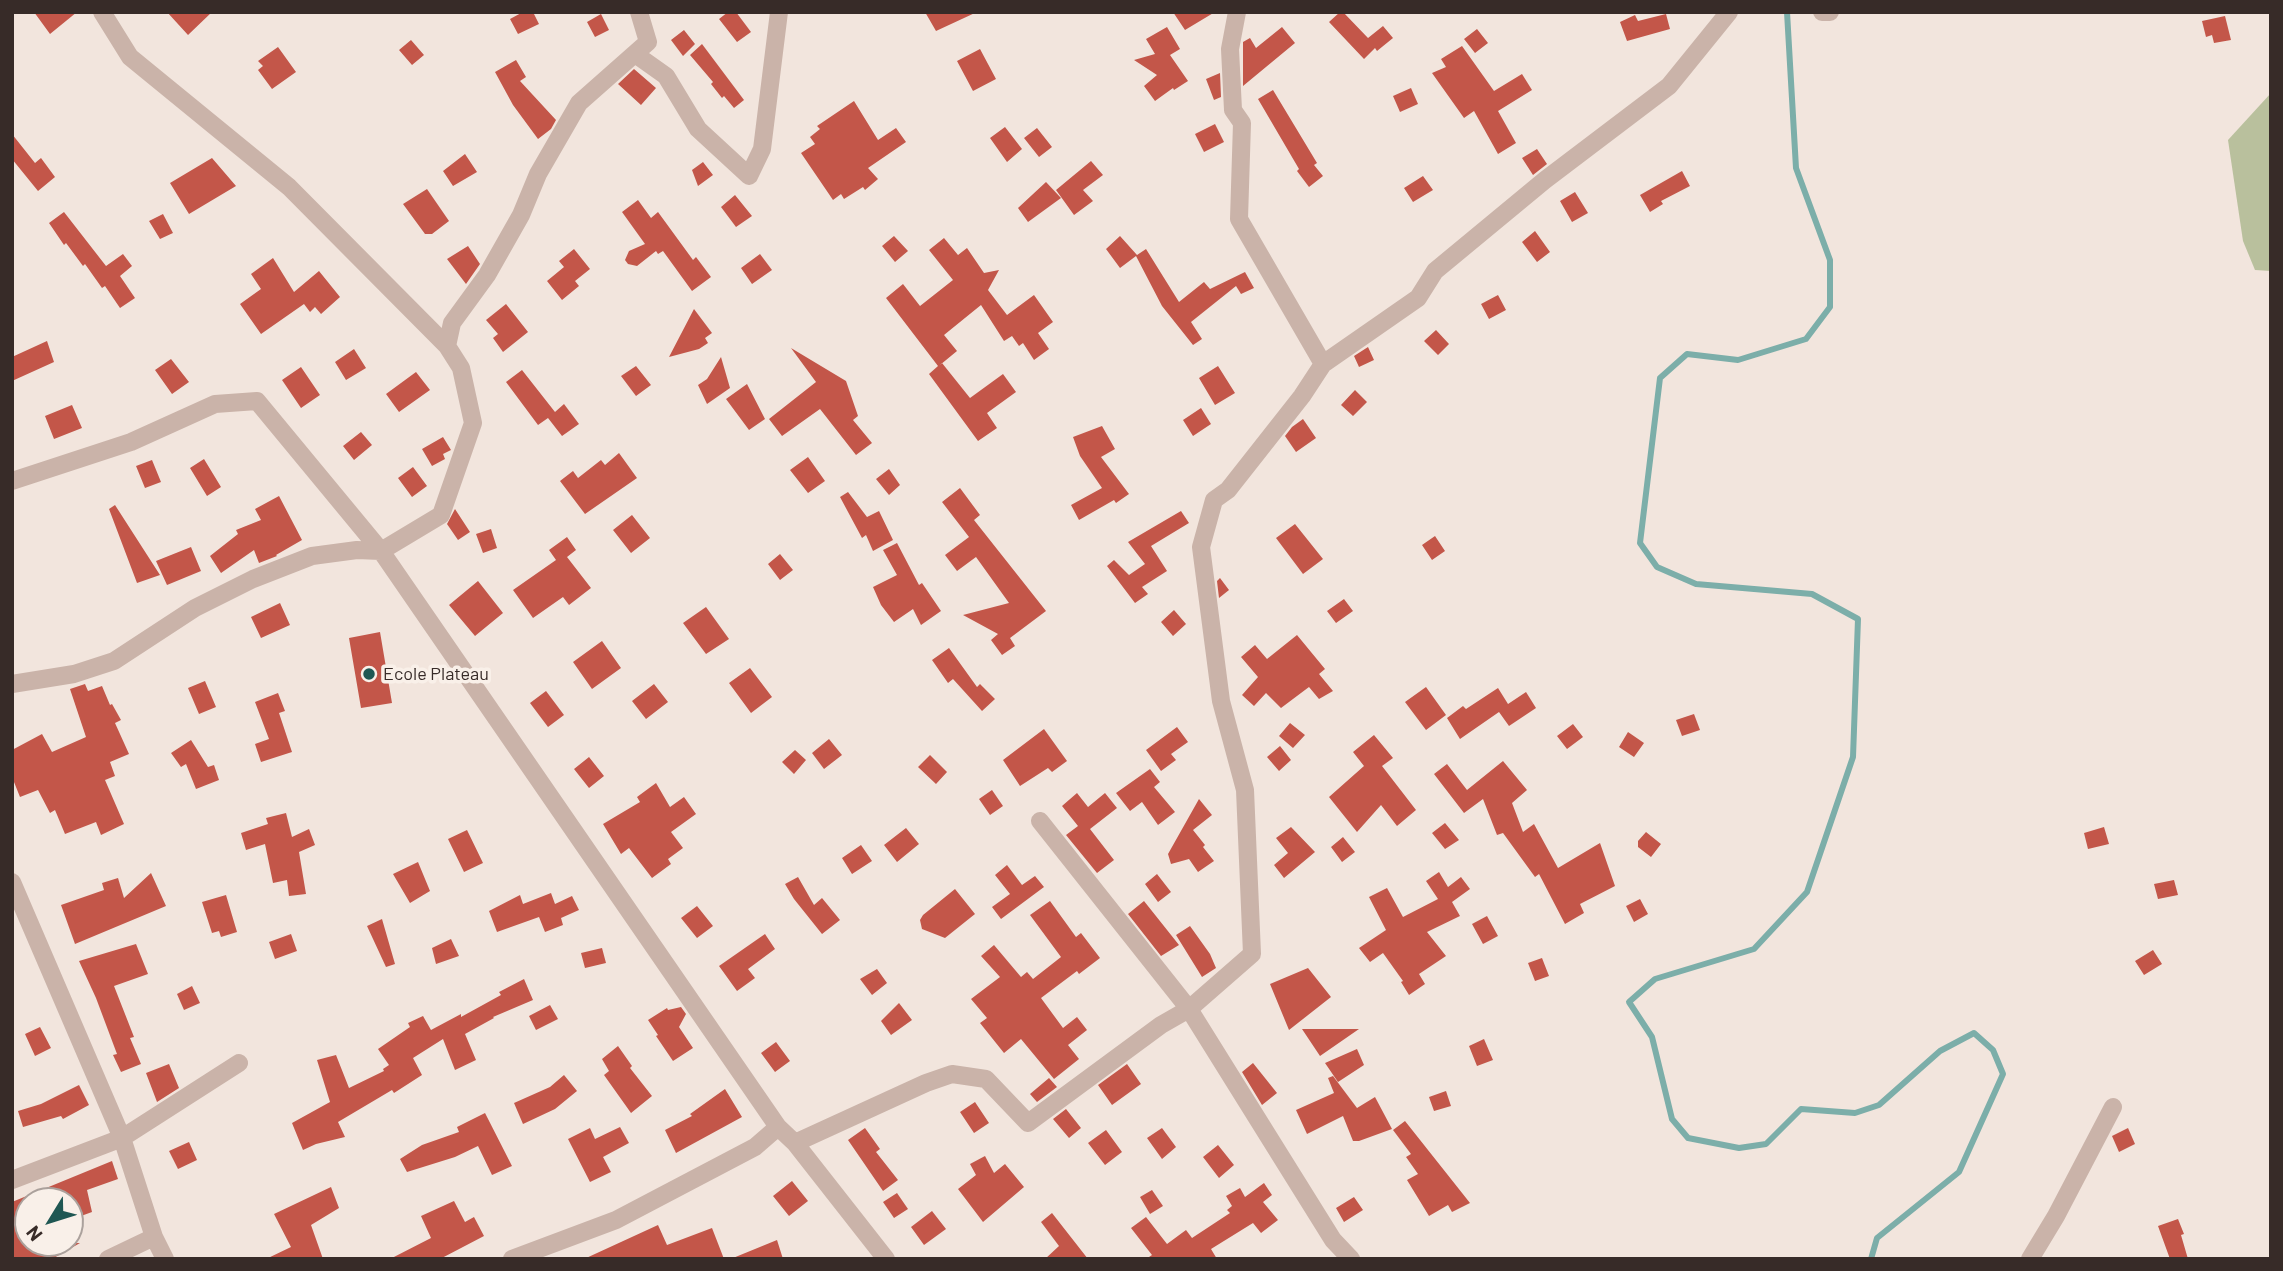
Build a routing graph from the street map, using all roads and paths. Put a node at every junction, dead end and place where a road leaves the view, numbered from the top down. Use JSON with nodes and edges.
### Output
{"nodes":[{"id":1,"x":102,"y":12,"type":"edge"},
{"id":2,"x":639,"y":12,"type":"edge"},
{"id":3,"x":779,"y":12,"type":"edge"},
{"id":4,"x":1237,"y":12,"type":"edge"},
{"id":5,"x":1729,"y":12,"type":"edge"},
{"id":6,"x":1822,"y":12,"type":"edge"},
{"id":7,"x":1830,"y":12,"type":"edge"},
{"id":8,"x":635,"y":54,"type":"junction"},
{"id":9,"x":447,"y":346,"type":"junction"},
{"id":10,"x":1324,"y":364,"type":"junction"},
{"id":11,"x":12,"y":481,"type":"edge"},
{"id":12,"x":381,"y":551,"type":"junction"},
{"id":13,"x":12,"y":684,"type":"edge"},
{"id":14,"x":1040,"y":821,"type":"dead end"},
{"id":15,"x":14,"y":890,"type":"edge"},
{"id":16,"x":1189,"y":1009,"type":"junction"},
{"id":17,"x":239,"y":1063,"type":"dead end"},
{"id":18,"x":2113,"y":1107,"type":"dead end"},
{"id":19,"x":778,"y":1127,"type":"junction"},
{"id":20,"x":122,"y":1138,"type":"junction"},
{"id":21,"x":795,"y":1143,"type":"junction"},
{"id":22,"x":12,"y":1180,"type":"edge"},
{"id":23,"x":154,"y":1237,"type":"junction"},
{"id":24,"x":108,"y":1259,"type":"edge"},
{"id":25,"x":165,"y":1259,"type":"edge"},
{"id":26,"x":512,"y":1259,"type":"edge"},
{"id":27,"x":886,"y":1259,"type":"edge"},
{"id":28,"x":1350,"y":1259,"type":"edge"},
{"id":29,"x":2030,"y":1259,"type":"edge"}],
"edges":[{"from":1,"to":9,"type":"street"},
{"from":2,"to":8,"type":"street"},
{"from":3,"to":8,"type":"street"},
{"from":4,"to":10,"type":"street"},
{"from":5,"to":10,"type":"street"},
{"from":6,"to":7,"type":"street"},
{"from":8,"to":9,"type":"street"},
{"from":9,"to":12,"type":"street"},
{"from":10,"to":16,"type":"street"},
{"from":11,"to":12,"type":"street"},
{"from":12,"to":13,"type":"street"},
{"from":12,"to":19,"type":"street"},
{"from":14,"to":16,"type":"street"},
{"from":15,"to":20,"type":"street"},
{"from":16,"to":21,"type":"street"},
{"from":16,"to":28,"type":"street"},
{"from":17,"to":20,"type":"street"},
{"from":18,"to":29,"type":"street"},
{"from":19,"to":21,"type":"street"},
{"from":19,"to":26,"type":"street"},
{"from":20,"to":22,"type":"street"},
{"from":20,"to":23,"type":"street"},
{"from":21,"to":27,"type":"street"},
{"from":23,"to":24,"type":"street"},
{"from":23,"to":25,"type":"street"}]}
